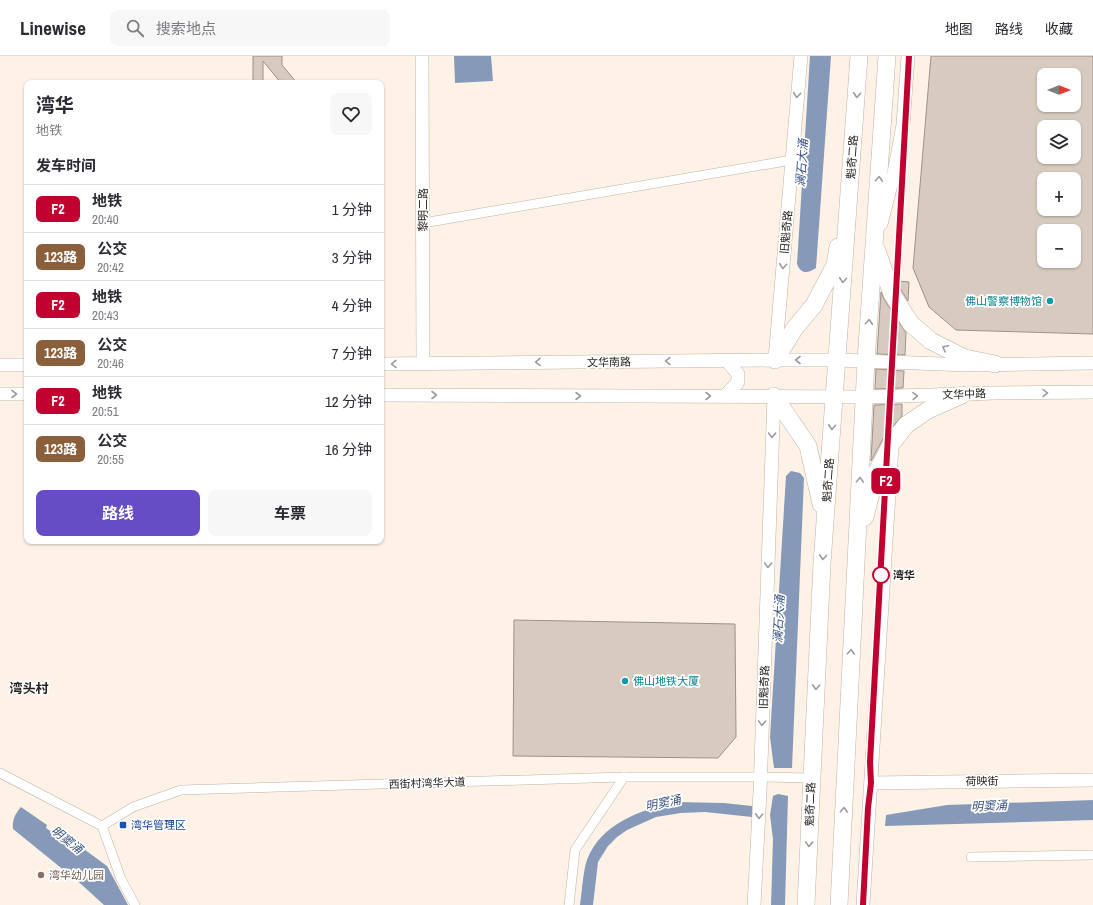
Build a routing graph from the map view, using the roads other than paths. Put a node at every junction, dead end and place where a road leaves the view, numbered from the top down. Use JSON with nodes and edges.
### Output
{"nodes":[{"id":1,"x":422,"y":56,"type":"edge"},
{"id":2,"x":801,"y":56,"type":"edge"},
{"id":3,"x":859,"y":56,"type":"edge"},
{"id":4,"x":887,"y":56,"type":"edge"},
{"id":5,"x":908,"y":56,"type":"edge"},
{"id":6,"x":792,"y":160,"type":"junction"},
{"id":7,"x":851,"y":178,"type":"junction"},
{"id":8,"x":423,"y":223,"type":"junction"},
{"id":9,"x":875,"y":245,"type":"joint"},
{"id":10,"x":726,"y":360,"type":"junction"},
{"id":11,"x":775,"y":360,"type":"junction"},
{"id":12,"x":837,"y":360,"type":"junction"},
{"id":13,"x":866,"y":361,"type":"junction"},
{"id":14,"x":1093,"y":363,"type":"edge"},
{"id":15,"x":384,"y":364,"type":"edge"},
{"id":16,"x":423,"y":364,"type":"junction"},
{"id":17,"x":995,"y":364,"type":"junction"},
{"id":18,"x":0,"y":365,"type":"edge"},
{"id":19,"x":24,"y":365,"type":"edge"},
{"id":20,"x":1093,"y":392,"type":"edge"},
{"id":21,"x":0,"y":394,"type":"edge"},
{"id":22,"x":24,"y":394,"type":"edge"},
{"id":23,"x":384,"y":395,"type":"edge"},
{"id":24,"x":962,"y":395,"type":"junction"},
{"id":25,"x":725,"y":396,"type":"junction"},
{"id":26,"x":774,"y":396,"type":"junction"},
{"id":27,"x":834,"y":397,"type":"junction"},
{"id":28,"x":864,"y":397,"type":"junction"},
{"id":29,"x":892,"y":443,"type":"junction"},
{"id":30,"x":825,"y":523,"type":"junction"},
{"id":31,"x":855,"y":572,"type":"junction"},
{"id":32,"x":0,"y":773,"type":"edge"},
{"id":33,"x":624,"y":777,"type":"junction"},
{"id":34,"x":760,"y":777,"type":"junction"},
{"id":35,"x":811,"y":778,"type":"junction"},
{"id":36,"x":1093,"y":780,"type":"edge"},
{"id":37,"x":871,"y":783,"type":"junction"},
{"id":38,"x":102,"y":826,"type":"junction"},
{"id":39,"x":1093,"y":855,"type":"edge"},
{"id":40,"x":971,"y":857,"type":"dead end"},
{"id":41,"x":840,"y":877,"type":"junction"},
{"id":42,"x":135,"y":905,"type":"edge"},
{"id":43,"x":569,"y":905,"type":"edge"},
{"id":44,"x":754,"y":905,"type":"edge"},
{"id":45,"x":806,"y":905,"type":"edge"},
{"id":46,"x":839,"y":905,"type":"edge"},
{"id":47,"x":851,"y":905,"type":"edge"},
{"id":48,"x":863,"y":905,"type":"edge"}],
"edges":[{"from":1,"to":8,"type":"main road","name":"黎明二路"},
{"from":2,"to":6,"type":"main road","name":"旧魁奇路","one_way":true},
{"from":3,"to":7,"type":"highway","name":"魁奇二路","one_way":true},
{"from":13,"to":4,"type":"highway","one_way":true},
{"from":5,"to":9,"type":"main road"},
{"from":6,"to":8,"type":"street"},
{"from":6,"to":11,"type":"main road","name":"旧魁奇路","one_way":true},
{"from":7,"to":11,"type":"highway"},
{"from":7,"to":12,"type":"highway","name":"魁奇二路","one_way":true},
{"from":8,"to":16,"type":"main road","name":"黎明二路"},
{"from":17,"to":9,"type":"highway","one_way":true},
{"from":10,"to":11,"type":"main road","name":"文华南路"},
{"from":10,"to":16,"type":"main road","name":"文华南路","one_way":true},
{"from":10,"to":25,"type":"main road"},
{"from":12,"to":11,"type":"main road","name":"文华南路","one_way":true},
{"from":12,"to":13,"type":"main road"},
{"from":12,"to":27,"type":"highway","name":"魁奇二路"},
{"from":13,"to":17,"type":"main road"},
{"from":13,"to":28,"type":"highway"},
{"from":14,"to":17,"type":"main road"},
{"from":16,"to":15,"type":"main road","name":"文华南路","one_way":true},
{"from":18,"to":19,"type":"main road"},
{"from":24,"to":20,"type":"main road","name":"文华中路","one_way":true},
{"from":21,"to":22,"type":"main road","one_way":true},
{"from":23,"to":25,"type":"main road","one_way":true},
{"from":28,"to":24,"type":"main road","name":"文华中路","one_way":true},
{"from":24,"to":29,"type":"highway"},
{"from":25,"to":26,"type":"main road"},
{"from":26,"to":27,"type":"main road"},
{"from":26,"to":30,"type":"highway"},
{"from":26,"to":34,"type":"main road","name":"旧魁奇路","one_way":true},
{"from":27,"to":28,"type":"main road","name":"文华中路"},
{"from":27,"to":30,"type":"highway","name":"魁奇二路","one_way":true},
{"from":31,"to":28,"type":"highway","one_way":true},
{"from":29,"to":31,"type":"highway"},
{"from":29,"to":37,"type":"main road"},
{"from":30,"to":35,"type":"highway","name":"魁奇二路","one_way":true},
{"from":41,"to":31,"type":"highway","one_way":true},
{"from":32,"to":38,"type":"street"},
{"from":33,"to":34,"type":"street","name":"西街村湾华大道"},
{"from":33,"to":38,"type":"street","name":"西街村湾华大道"},
{"from":33,"to":43,"type":"street"},
{"from":34,"to":35,"type":"street","name":"西街村湾华大道"},
{"from":34,"to":44,"type":"main road","name":"旧魁奇路","one_way":true},
{"from":35,"to":45,"type":"highway","name":"魁奇二路","one_way":true},
{"from":36,"to":37,"type":"main road","name":"荷映街"},
{"from":37,"to":48,"type":"main road"},
{"from":38,"to":42,"type":"street"},
{"from":39,"to":40,"type":"street"},
{"from":41,"to":46,"type":"highway"},
{"from":41,"to":47,"type":"highway"}]}
